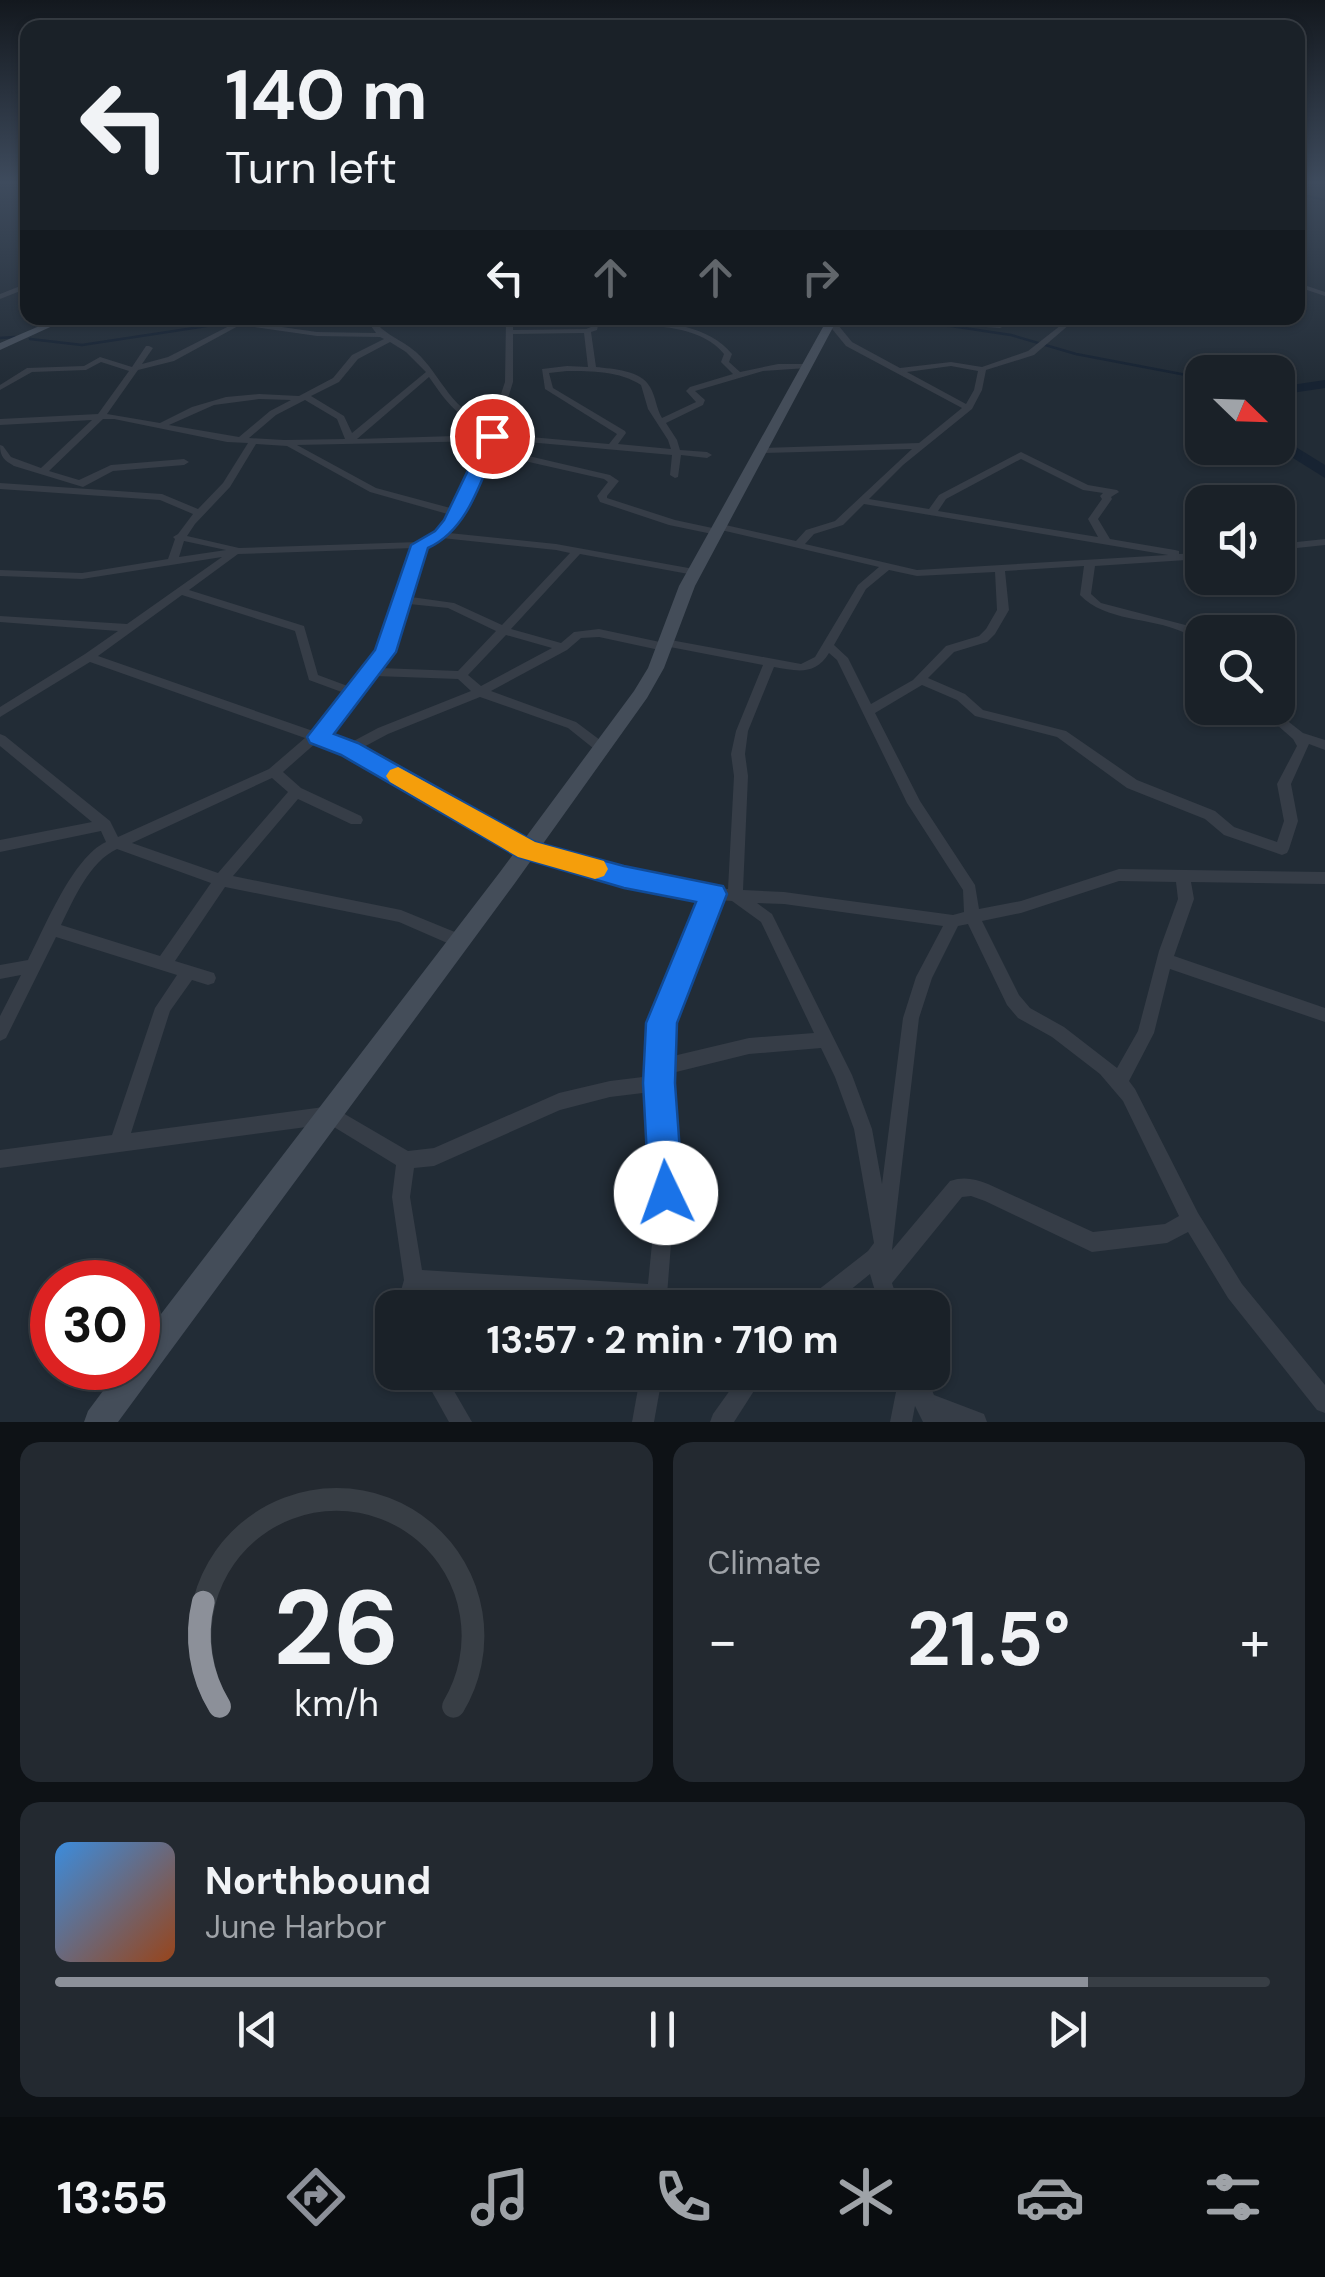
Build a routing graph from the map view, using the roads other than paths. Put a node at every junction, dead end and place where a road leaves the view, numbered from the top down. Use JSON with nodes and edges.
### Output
{"nodes":[{"id":1,"x":49,"y":325,"type":"edge"},
{"id":2,"x":226,"y":325,"type":"edge"},
{"id":3,"x":258,"y":325,"type":"edge"},
{"id":4,"x":373,"y":325,"type":"edge"},
{"id":5,"x":509,"y":325,"type":"edge"},
{"id":6,"x":592,"y":325,"type":"edge"},
{"id":7,"x":649,"y":325,"type":"edge"},
{"id":8,"x":829,"y":325,"type":"edge"},
{"id":9,"x":836,"y":325,"type":"edge"},
{"id":10,"x":1065,"y":325,"type":"edge"},
{"id":11,"x":587,"y":331,"type":"junction"},
{"id":12,"x":378,"y":335,"type":"junction"},
{"id":13,"x":388,"y":340,"type":"junction"},
{"id":14,"x":0,"y":347,"type":"edge"},
{"id":15,"x":149,"y":348,"type":"dead end"},
{"id":16,"x":808,"y":366,"type":"junction"},
{"id":17,"x":592,"y":367,"type":"junction"},
{"id":18,"x":134,"y":369,"type":"junction"},
{"id":19,"x":982,"y":369,"type":"junction"},
{"id":20,"x":901,"y":370,"type":"junction"},
{"id":21,"x":428,"y":374,"type":"junction"},
{"id":22,"x":738,"y":375,"type":"junction"},
{"id":23,"x":0,"y":388,"type":"edge"},
{"id":24,"x":302,"y":397,"type":"junction"},
{"id":25,"x":968,"y":408,"type":"junction"},
{"id":26,"x":100,"y":416,"type":"junction"},
{"id":27,"x":664,"y":421,"type":"junction"},
{"id":28,"x":0,"y":422,"type":"edge"},
{"id":29,"x":160,"y":426,"type":"junction"},
{"id":30,"x":493,"y":433,"type":"junction"},
{"id":31,"x":241,"y":440,"type":"junction"},
{"id":32,"x":348,"y":441,"type":"junction"},
{"id":33,"x":253,"y":442,"type":"junction"},
{"id":34,"x":284,"y":443,"type":"junction"},
{"id":35,"x":922,"y":446,"type":"junction"},
{"id":36,"x":611,"y":447,"type":"junction"},
{"id":37,"x":0,"y":448,"type":"edge"},
{"id":38,"x":764,"y":450,"type":"junction"},
{"id":39,"x":678,"y":454,"type":"junction"},
{"id":40,"x":707,"y":455,"type":"dead end"},
{"id":41,"x":482,"y":458,"type":"junction"},
{"id":42,"x":184,"y":462,"type":"dead end"},
{"id":43,"x":46,"y":470,"type":"junction"},
{"id":44,"x":675,"y":475,"type":"dead end"},
{"id":45,"x":80,"y":482,"type":"junction"},
{"id":46,"x":0,"y":486,"type":"edge"},
{"id":47,"x":115,"y":492,"type":"junction"},
{"id":48,"x":862,"y":501,"type":"junction"},
{"id":49,"x":196,"y":512,"type":"junction"},
{"id":50,"x":932,"y":513,"type":"junction"},
{"id":51,"x":457,"y":514,"type":"junction"},
{"id":52,"x":719,"y":530,"type":"junction"},
{"id":53,"x":442,"y":535,"type":"junction"},
{"id":54,"x":178,"y":538,"type":"junction"},
{"id":55,"x":1107,"y":542,"type":"junction"},
{"id":56,"x":1325,"y":542,"type":"edge"},
{"id":57,"x":799,"y":544,"type":"junction"},
{"id":58,"x":420,"y":545,"type":"junction"},
{"id":59,"x":1295,"y":545,"type":"edge"},
{"id":60,"x":577,"y":550,"type":"junction"},
{"id":61,"x":238,"y":551,"type":"junction"},
{"id":62,"x":1185,"y":555,"type":"edge"},
{"id":63,"x":1185,"y":556,"type":"edge"},
{"id":64,"x":174,"y":562,"type":"junction"},
{"id":65,"x":1090,"y":564,"type":"junction"},
{"id":66,"x":886,"y":567,"type":"junction"},
{"id":67,"x":1000,"y":569,"type":"junction"},
{"id":68,"x":0,"y":572,"type":"edge"},
{"id":69,"x":694,"y":572,"type":"junction"},
{"id":70,"x":183,"y":592,"type":"junction"},
{"id":71,"x":404,"y":600,"type":"junction"},
{"id":72,"x":0,"y":619,"type":"edge"},
{"id":73,"x":132,"y":628,"type":"junction"},
{"id":74,"x":1185,"y":629,"type":"edge"},
{"id":75,"x":502,"y":630,"type":"junction"},
{"id":76,"x":664,"y":645,"type":"junction"},
{"id":77,"x":828,"y":646,"type":"junction"},
{"id":78,"x":562,"y":648,"type":"junction"},
{"id":79,"x":89,"y":657,"type":"junction"},
{"id":80,"x":769,"y":664,"type":"junction"},
{"id":81,"x":370,"y":672,"type":"junction"},
{"id":82,"x":460,"y":675,"type":"junction"},
{"id":83,"x":921,"y":680,"type":"junction"},
{"id":84,"x":353,"y":692,"type":"junction"},
{"id":85,"x":480,"y":692,"type":"junction"},
{"id":86,"x":869,"y":710,"type":"junction"},
{"id":87,"x":0,"y":713,"type":"edge"},
{"id":88,"x":1285,"y":725,"type":"edge"},
{"id":89,"x":1298,"y":736,"type":"junction"},
{"id":90,"x":318,"y":737,"type":"junction"},
{"id":91,"x":0,"y":739,"type":"edge"},
{"id":92,"x":1325,"y":746,"type":"edge"},
{"id":93,"x":350,"y":749,"type":"junction"},
{"id":94,"x":603,"y":749,"type":"junction"},
{"id":95,"x":7,"y":754,"type":"edge"},
{"id":96,"x":274,"y":772,"type":"junction"},
{"id":97,"x":296,"y":792,"type":"junction"},
{"id":98,"x":356,"y":820,"type":"dead end"},
{"id":99,"x":105,"y":825,"type":"junction"},
{"id":100,"x":114,"y":842,"type":"junction"},
{"id":101,"x":0,"y":846,"type":"edge"},
{"id":102,"x":527,"y":850,"type":"junction"},
{"id":103,"x":1182,"y":875,"type":"junction"},
{"id":104,"x":221,"y":880,"type":"junction"},
{"id":105,"x":1323,"y":880,"type":"edge"},
{"id":106,"x":713,"y":894,"type":"junction"},
{"id":107,"x":734,"y":896,"type":"junction"},
{"id":108,"x":972,"y":917,"type":"junction"},
{"id":109,"x":953,"y":921,"type":"junction"},
{"id":110,"x":52,"y":929,"type":"junction"},
{"id":111,"x":461,"y":942,"type":"junction"},
{"id":112,"x":1165,"y":960,"type":"junction"},
{"id":113,"x":165,"y":962,"type":"junction"},
{"id":114,"x":32,"y":966,"type":"junction"},
{"id":115,"x":0,"y":972,"type":"edge"},
{"id":116,"x":188,"y":972,"type":"junction"},
{"id":117,"x":208,"y":978,"type":"dead end"},
{"id":118,"x":1325,"y":1015,"type":"edge"},
{"id":119,"x":0,"y":1033,"type":"edge"},
{"id":120,"x":823,"y":1040,"type":"junction"},
{"id":121,"x":660,"y":1075,"type":"junction"},
{"id":122,"x":1119,"y":1082,"type":"junction"},
{"id":123,"x":331,"y":1115,"type":"junction"},
{"id":124,"x":119,"y":1140,"type":"junction"},
{"id":125,"x":0,"y":1159,"type":"edge"},
{"id":126,"x":406,"y":1160,"type":"junction"},
{"id":127,"x":1191,"y":1220,"type":"junction"},
{"id":128,"x":880,"y":1252,"type":"junction"},
{"id":129,"x":414,"y":1280,"type":"junction"},
{"id":130,"x":881,"y":1282,"type":"junction"},
{"id":131,"x":411,"y":1290,"type":"edge"},
{"id":132,"x":529,"y":1290,"type":"edge"},
{"id":133,"x":657,"y":1290,"type":"edge"},
{"id":134,"x":833,"y":1290,"type":"edge"},
{"id":135,"x":884,"y":1290,"type":"edge"},
{"id":136,"x":442,"y":1390,"type":"edge"},
{"id":137,"x":649,"y":1390,"type":"edge"},
{"id":138,"x":743,"y":1390,"type":"edge"},
{"id":139,"x":908,"y":1390,"type":"edge"},
{"id":140,"x":1325,"y":1402,"type":"edge"},
{"id":141,"x":930,"y":1412,"type":"edge"},
{"id":142,"x":99,"y":1422,"type":"edge"},
{"id":143,"x":461,"y":1422,"type":"edge"},
{"id":144,"x":643,"y":1422,"type":"edge"},
{"id":145,"x":721,"y":1422,"type":"edge"},
{"id":146,"x":902,"y":1422,"type":"edge"},
{"id":147,"x":976,"y":1422,"type":"edge"}],
"edges":[{"from":1,"to":14,"type":"street"},
{"from":2,"to":18,"type":"street"},
{"from":3,"to":12,"type":"street"},
{"from":4,"to":12,"type":"street"},
{"from":5,"to":11,"type":"street"},
{"from":5,"to":30,"type":"street"},
{"from":6,"to":11,"type":"street"},
{"from":7,"to":22,"type":"street"},
{"from":8,"to":16,"type":"street"},
{"from":9,"to":20,"type":"street"},
{"from":10,"to":19,"type":"street"},
{"from":11,"to":17,"type":"street"},
{"from":12,"to":13,"type":"street"},
{"from":13,"to":21,"type":"street"},
{"from":13,"to":24,"type":"street"},
{"from":15,"to":18,"type":"street"},
{"from":16,"to":22,"type":"street"},
{"from":16,"to":38,"type":"street"},
{"from":17,"to":27,"type":"street"},
{"from":17,"to":36,"type":"street"},
{"from":18,"to":23,"type":"street"},
{"from":18,"to":26,"type":"street"},
{"from":19,"to":20,"type":"street"},
{"from":19,"to":25,"type":"street"},
{"from":20,"to":25,"type":"street"},
{"from":21,"to":30,"type":"street"},
{"from":21,"to":32,"type":"street"},
{"from":22,"to":27,"type":"street"},
{"from":24,"to":29,"type":"street"},
{"from":24,"to":31,"type":"street"},
{"from":24,"to":32,"type":"street"},
{"from":25,"to":35,"type":"street"},
{"from":26,"to":28,"type":"street"},
{"from":26,"to":29,"type":"street"},
{"from":26,"to":43,"type":"street"},
{"from":27,"to":39,"type":"street"},
{"from":29,"to":31,"type":"street"},
{"from":30,"to":32,"type":"street"},
{"from":30,"to":36,"type":"street"},
{"from":30,"to":41,"type":"street"},
{"from":31,"to":33,"type":"street"},
{"from":32,"to":34,"type":"street"},
{"from":33,"to":34,"type":"street"},
{"from":33,"to":49,"type":"street"},
{"from":34,"to":51,"type":"street"},
{"from":35,"to":38,"type":"street"},
{"from":35,"to":48,"type":"street"},
{"from":36,"to":39,"type":"street"},
{"from":37,"to":43,"type":"street"},
{"from":38,"to":52,"type":"street"},
{"from":39,"to":40,"type":"street"},
{"from":39,"to":44,"type":"street"},
{"from":41,"to":51,"type":"street"},
{"from":41,"to":52,"type":"street"},
{"from":42,"to":45,"type":"street"},
{"from":43,"to":45,"type":"street"},
{"from":45,"to":47,"type":"street"},
{"from":46,"to":47,"type":"street"},
{"from":47,"to":49,"type":"street"},
{"from":48,"to":50,"type":"street"},
{"from":48,"to":57,"type":"street"},
{"from":49,"to":54,"type":"street"},
{"from":50,"to":55,"type":"street"},
{"from":50,"to":55,"type":"street"},
{"from":51,"to":53,"type":"street"},
{"from":52,"to":57,"type":"street"},
{"from":52,"to":69,"type":"street"},
{"from":53,"to":58,"type":"street"},
{"from":53,"to":60,"type":"street"},
{"from":54,"to":61,"type":"street"},
{"from":54,"to":64,"type":"street"},
{"from":55,"to":62,"type":"street"},
{"from":56,"to":59,"type":"street"},
{"from":57,"to":66,"type":"street"},
{"from":58,"to":61,"type":"street"},
{"from":58,"to":71,"type":"street"},
{"from":60,"to":69,"type":"street"},
{"from":60,"to":75,"type":"street"},
{"from":61,"to":64,"type":"street"},
{"from":61,"to":70,"type":"street"},
{"from":63,"to":65,"type":"street"},
{"from":64,"to":68,"type":"street"},
{"from":65,"to":67,"type":"street"},
{"from":65,"to":74,"type":"street"},
{"from":66,"to":67,"type":"street"},
{"from":66,"to":77,"type":"street"},
{"from":67,"to":83,"type":"street"},
{"from":69,"to":76,"type":"street"},
{"from":70,"to":73,"type":"street"},
{"from":70,"to":84,"type":"street"},
{"from":71,"to":75,"type":"street"},
{"from":71,"to":81,"type":"street"},
{"from":72,"to":73,"type":"street"},
{"from":73,"to":79,"type":"street"},
{"from":75,"to":78,"type":"street"},
{"from":75,"to":82,"type":"street"},
{"from":76,"to":78,"type":"street"},
{"from":76,"to":80,"type":"street"},
{"from":76,"to":94,"type":"street"},
{"from":77,"to":80,"type":"street"},
{"from":77,"to":86,"type":"street"},
{"from":78,"to":85,"type":"street"},
{"from":79,"to":87,"type":"street"},
{"from":79,"to":90,"type":"street"},
{"from":80,"to":107,"type":"street"},
{"from":81,"to":82,"type":"street"},
{"from":81,"to":84,"type":"street"},
{"from":82,"to":85,"type":"street"},
{"from":83,"to":86,"type":"street"},
{"from":83,"to":89,"type":"street"},
{"from":84,"to":90,"type":"street"},
{"from":85,"to":93,"type":"street"},
{"from":85,"to":94,"type":"street"},
{"from":86,"to":108,"type":"street"},
{"from":88,"to":89,"type":"street"},
{"from":89,"to":92,"type":"street"},
{"from":90,"to":93,"type":"street"},
{"from":90,"to":96,"type":"street"},
{"from":91,"to":95,"type":"street"},
{"from":93,"to":102,"type":"street"},
{"from":94,"to":102,"type":"street"},
{"from":95,"to":99,"type":"street"},
{"from":96,"to":97,"type":"street"},
{"from":96,"to":100,"type":"street"},
{"from":97,"to":98,"type":"street"},
{"from":97,"to":104,"type":"street"},
{"from":99,"to":100,"type":"street"},
{"from":99,"to":101,"type":"street"},
{"from":100,"to":104,"type":"street"},
{"from":100,"to":110,"type":"street"},
{"from":102,"to":106,"type":"street"},
{"from":102,"to":111,"type":"street"},
{"from":103,"to":105,"type":"street"},
{"from":103,"to":108,"type":"street"},
{"from":103,"to":112,"type":"street"},
{"from":104,"to":111,"type":"street"},
{"from":104,"to":113,"type":"street"},
{"from":106,"to":107,"type":"street"},
{"from":106,"to":121,"type":"street"},
{"from":107,"to":109,"type":"street"},
{"from":107,"to":120,"type":"street"},
{"from":108,"to":109,"type":"street"},
{"from":108,"to":122,"type":"street"},
{"from":109,"to":128,"type":"street"},
{"from":110,"to":113,"type":"street"},
{"from":110,"to":114,"type":"street"},
{"from":111,"to":123,"type":"street"},
{"from":112,"to":118,"type":"street"},
{"from":112,"to":122,"type":"street"},
{"from":113,"to":116,"type":"street"},
{"from":114,"to":115,"type":"street"},
{"from":114,"to":119,"type":"street"},
{"from":116,"to":117,"type":"street"},
{"from":116,"to":124,"type":"street"},
{"from":120,"to":121,"type":"street"},
{"from":120,"to":128,"type":"street"},
{"from":121,"to":126,"type":"street"},
{"from":121,"to":133,"type":"street"},
{"from":122,"to":127,"type":"street"},
{"from":123,"to":124,"type":"street"},
{"from":123,"to":126,"type":"street"},
{"from":123,"to":142,"type":"street"},
{"from":124,"to":125,"type":"street"},
{"from":126,"to":129,"type":"street"},
{"from":127,"to":130,"type":"street"},
{"from":127,"to":140,"type":"street"},
{"from":128,"to":130,"type":"street"},
{"from":128,"to":134,"type":"street"},
{"from":129,"to":131,"type":"street"},
{"from":129,"to":132,"type":"street"},
{"from":130,"to":135,"type":"street"},
{"from":136,"to":143,"type":"street"},
{"from":137,"to":144,"type":"street"},
{"from":138,"to":145,"type":"street"},
{"from":139,"to":146,"type":"street"},
{"from":141,"to":147,"type":"street"}]}
